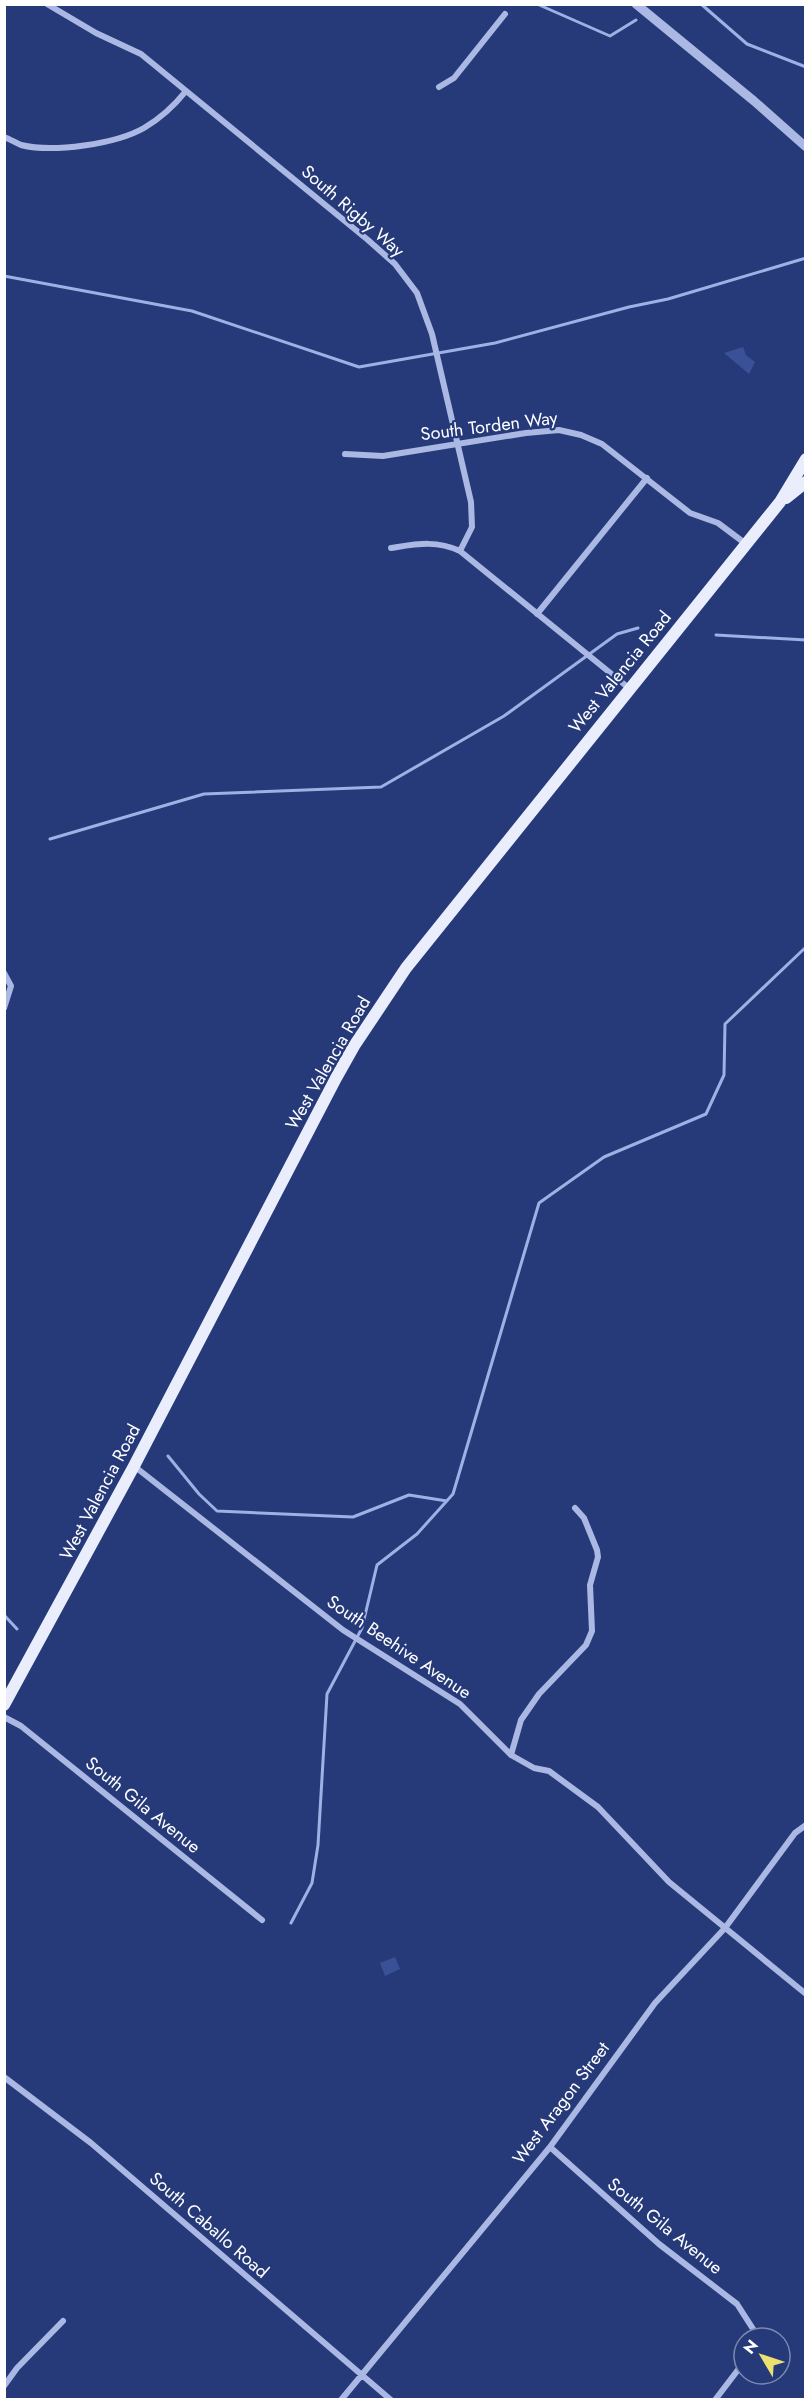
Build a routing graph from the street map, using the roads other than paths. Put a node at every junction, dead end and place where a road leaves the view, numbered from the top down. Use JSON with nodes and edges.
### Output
{"nodes":[{"id":1,"x":47,"y":4,"type":"edge"},
{"id":2,"x":636,"y":4,"type":"edge"},
{"id":3,"x":505,"y":14,"type":"dead end"},
{"id":4,"x":439,"y":87,"type":"dead end"},
{"id":5,"x":186,"y":91,"type":"junction"},
{"id":6,"x":4,"y":137,"type":"edge"},
{"id":7,"x":806,"y":147,"type":"edge"},
{"id":8,"x":456,"y":444,"type":"junction"},
{"id":9,"x":345,"y":454,"type":"dead end"},
{"id":10,"x":806,"y":459,"type":"edge"},
{"id":11,"x":647,"y":478,"type":"junction"},
{"id":12,"x":806,"y":482,"type":"edge"},
{"id":13,"x":780,"y":502,"type":"junction"},
{"id":14,"x":746,"y":544,"type":"junction"},
{"id":15,"x":391,"y":548,"type":"dead end"},
{"id":16,"x":460,"y":551,"type":"junction"},
{"id":17,"x":537,"y":614,"type":"junction"},
{"id":18,"x":630,"y":689,"type":"junction"},
{"id":19,"x":4,"y":973,"type":"edge"},
{"id":20,"x":4,"y":1008,"type":"edge"},
{"id":21,"x":134,"y":1466,"type":"junction"},
{"id":22,"x":575,"y":1509,"type":"dead end"},
{"id":23,"x":5,"y":1701,"type":"edge"},
{"id":24,"x":4,"y":1716,"type":"edge"},
{"id":25,"x":511,"y":1755,"type":"junction"},
{"id":26,"x":806,"y":1826,"type":"edge"},
{"id":27,"x":262,"y":1920,"type":"dead end"},
{"id":28,"x":725,"y":1928,"type":"junction"},
{"id":29,"x":806,"y":1994,"type":"edge"},
{"id":30,"x":4,"y":2077,"type":"edge"},
{"id":31,"x":549,"y":2147,"type":"junction"},
{"id":32,"x":63,"y":2321,"type":"dead end"},
{"id":33,"x":749,"y":2326,"type":"edge"},
{"id":34,"x":361,"y":2374,"type":"junction"},
{"id":35,"x":732,"y":2378,"type":"edge"},
{"id":36,"x":4,"y":2386,"type":"edge"},
{"id":37,"x":341,"y":2400,"type":"edge"},
{"id":38,"x":391,"y":2400,"type":"edge"},
{"id":39,"x":715,"y":2400,"type":"edge"}],
"edges":[{"from":1,"to":5,"type":"street","name":"South Rigby Way"},
{"from":2,"to":7,"type":"street"},
{"from":3,"to":4,"type":"street"},
{"from":5,"to":6,"type":"street"},
{"from":5,"to":8,"type":"street","name":"South Rigby Way"},
{"from":8,"to":9,"type":"street","name":"South Torden Way"},
{"from":8,"to":11,"type":"street","name":"South Torden Way"},
{"from":8,"to":16,"type":"street","name":"South Rigby Way"},
{"from":10,"to":13,"type":"main road","name":"West Valencia Road"},
{"from":11,"to":14,"type":"street","name":"South Torden Way"},
{"from":11,"to":17,"type":"street"},
{"from":12,"to":13,"type":"main road","name":"West Valencia Road"},
{"from":13,"to":14,"type":"main road","name":"West Valencia Road"},
{"from":14,"to":18,"type":"main road","name":"West Valencia Road"},
{"from":15,"to":16,"type":"street"},
{"from":16,"to":17,"type":"street"},
{"from":17,"to":18,"type":"street"},
{"from":18,"to":21,"type":"main road","name":"West Valencia Road"},
{"from":19,"to":20,"type":"street"},
{"from":21,"to":23,"type":"main road","name":"West Valencia Road"},
{"from":21,"to":25,"type":"street","name":"South Beehive Avenue"},
{"from":22,"to":25,"type":"street"},
{"from":24,"to":27,"type":"street","name":"South Gila Avenue"},
{"from":25,"to":28,"type":"street","name":"South Beehive Avenue"},
{"from":26,"to":28,"type":"street","name":"West Aragon Street"},
{"from":28,"to":29,"type":"street","name":"South Beehive Avenue"},
{"from":28,"to":31,"type":"street","name":"West Aragon Street"},
{"from":30,"to":34,"type":"street","name":"South Caballo Road"},
{"from":31,"to":33,"type":"street","name":"South Gila Avenue"},
{"from":31,"to":34,"type":"street","name":"West Aragon Street"},
{"from":32,"to":36,"type":"street"},
{"from":34,"to":37,"type":"street","name":"West Aragon Street"},
{"from":34,"to":38,"type":"street","name":"South Caballo Road"},
{"from":35,"to":39,"type":"street"}]}
